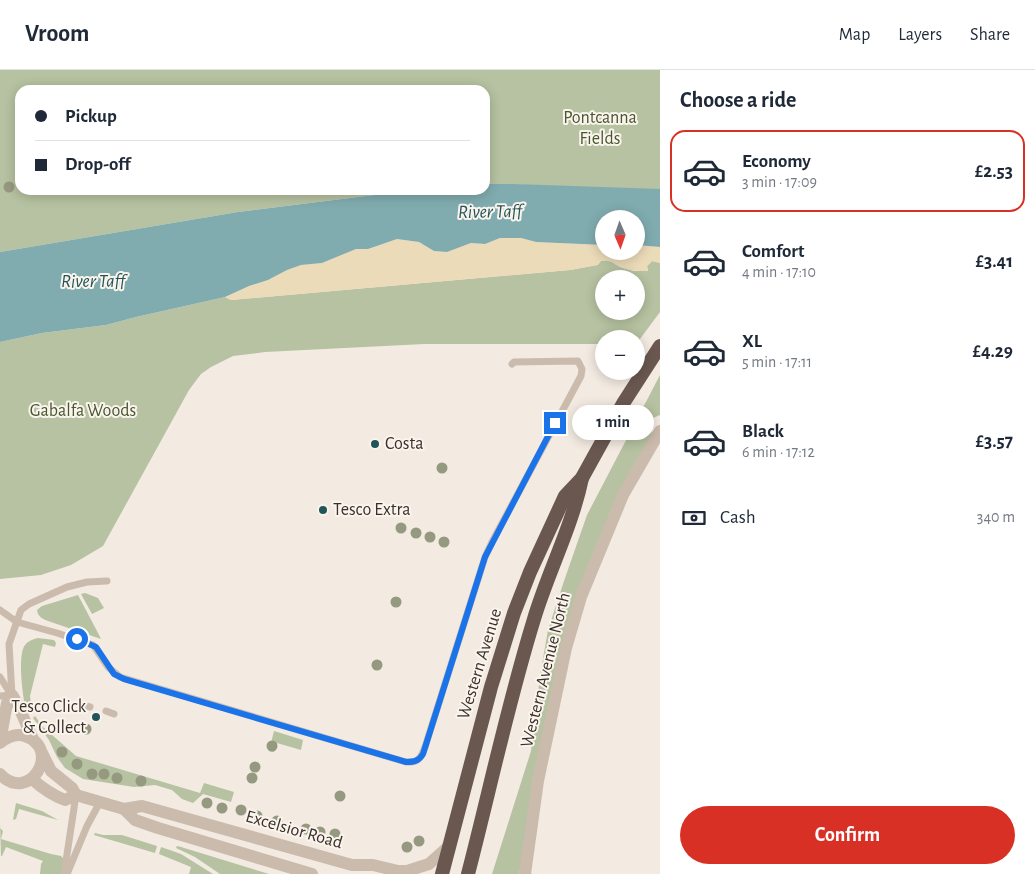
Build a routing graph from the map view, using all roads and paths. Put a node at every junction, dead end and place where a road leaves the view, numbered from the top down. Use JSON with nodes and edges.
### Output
{"nodes":[{"id":1,"x":660,"y":346,"type":"edge"},
{"id":2,"x":512,"y":364,"type":"dead end"},
{"id":3,"x":660,"y":431,"type":"edge"},
{"id":4,"x":582,"y":478,"type":"junction"},
{"id":5,"x":107,"y":581,"type":"dead end"},
{"id":6,"x":0,"y":610,"type":"edge"},
{"id":7,"x":17,"y":622,"type":"junction"},
{"id":8,"x":0,"y":677,"type":"edge"},
{"id":9,"x":6,"y":695,"type":"edge"},
{"id":10,"x":82,"y":705,"type":"dead end"},
{"id":11,"x":90,"y":707,"type":"dead end"},
{"id":12,"x":106,"y":711,"type":"dead end"},
{"id":13,"x":114,"y":714,"type":"dead end"},
{"id":14,"x":0,"y":743,"type":"edge"},
{"id":15,"x":37,"y":746,"type":"junction"},
{"id":16,"x":3,"y":779,"type":"edge"},
{"id":17,"x":32,"y":779,"type":"junction"},
{"id":18,"x":76,"y":795,"type":"junction"},
{"id":19,"x":100,"y":802,"type":"junction"},
{"id":20,"x":124,"y":809,"type":"junction"},
{"id":21,"x":448,"y":847,"type":"junction"},
{"id":22,"x":352,"y":865,"type":"junction"},
{"id":23,"x":66,"y":874,"type":"edge"},
{"id":24,"x":312,"y":874,"type":"edge"},
{"id":25,"x":366,"y":874,"type":"edge"},
{"id":26,"x":442,"y":874,"type":"edge"},
{"id":27,"x":468,"y":874,"type":"edge"},
{"id":28,"x":524,"y":874,"type":"edge"}],
"edges":[{"from":1,"to":4,"type":"highway","name":"Western Avenue"},
{"from":2,"to":7,"type":"lane"},
{"from":3,"to":28,"type":"street","name":"Western Avenue North"},
{"from":4,"to":21,"type":"highway","name":"Western Avenue"},
{"from":4,"to":27,"type":"highway","name":"Western Avenue"},
{"from":5,"to":7,"type":"lane"},
{"from":6,"to":7,"type":"lane"},
{"from":7,"to":9,"type":"lane"},
{"from":8,"to":9,"type":"lane"},
{"from":9,"to":14,"type":"street"},
{"from":9,"to":15,"type":"street","name":"Excelsior Road"},
{"from":10,"to":11,"type":"lane"},
{"from":12,"to":13,"type":"lane"},
{"from":14,"to":15,"type":"street"},
{"from":15,"to":17,"type":"street"},
{"from":15,"to":18,"type":"street","name":"Excelsior Road"},
{"from":16,"to":17,"type":"street"},
{"from":17,"to":18,"type":"street","name":"Excelsior Road"},
{"from":18,"to":19,"type":"street","name":"Excelsior Road"},
{"from":18,"to":23,"type":"lane"},
{"from":19,"to":20,"type":"street","name":"Excelsior Road"},
{"from":19,"to":23,"type":"lane"},
{"from":20,"to":22,"type":"street","name":"Excelsior Road"},
{"from":20,"to":24,"type":"street","name":"Excelsior Road"},
{"from":21,"to":22,"type":"street","name":"Excelsior Road"},
{"from":21,"to":26,"type":"highway","name":"Western Avenue"},
{"from":22,"to":25,"type":"street"}]}
